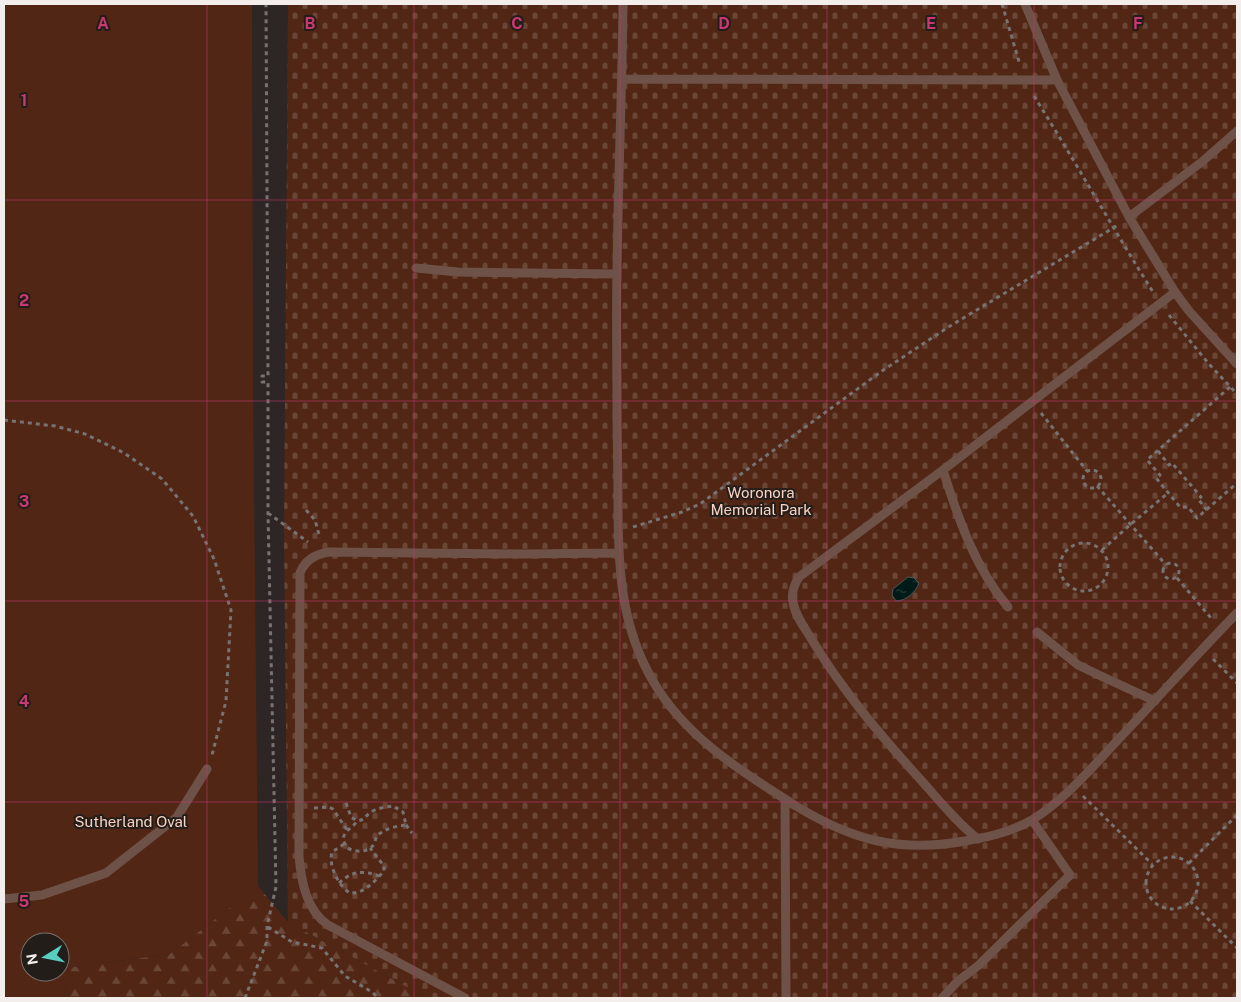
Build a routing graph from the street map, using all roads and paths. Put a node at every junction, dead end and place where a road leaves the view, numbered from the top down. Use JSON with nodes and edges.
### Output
{"nodes":[{"id":1,"x":266,"y":4,"type":"edge"},
{"id":2,"x":623,"y":4,"type":"edge"},
{"id":3,"x":1025,"y":4,"type":"edge"},
{"id":4,"x":622,"y":79,"type":"junction"},
{"id":5,"x":1057,"y":80,"type":"junction"},
{"id":6,"x":1237,"y":131,"type":"edge"},
{"id":7,"x":1129,"y":217,"type":"junction"},
{"id":8,"x":416,"y":268,"type":"dead end"},
{"id":9,"x":617,"y":274,"type":"junction"},
{"id":10,"x":1175,"y":292,"type":"junction"},
{"id":11,"x":1237,"y":364,"type":"edge"},
{"id":12,"x":1230,"y":387,"type":"dead end"},
{"id":13,"x":1032,"y":402,"type":"junction"},
{"id":14,"x":4,"y":420,"type":"edge"},
{"id":15,"x":1158,"y":451,"type":"junction"},
{"id":16,"x":943,"y":470,"type":"junction"},
{"id":17,"x":1087,"y":471,"type":"junction"},
{"id":18,"x":1237,"y":483,"type":"edge"},
{"id":19,"x":1097,"y":486,"type":"junction"},
{"id":20,"x":1168,"y":493,"type":"junction"},
{"id":21,"x":306,"y":510,"type":"dead end"},
{"id":22,"x":1207,"y":510,"type":"junction"},
{"id":23,"x":268,"y":513,"type":"junction"},
{"id":24,"x":1131,"y":524,"type":"junction"},
{"id":25,"x":618,"y":531,"type":"junction"},
{"id":26,"x":1102,"y":550,"type":"junction"},
{"id":27,"x":322,"y":553,"type":"junction"},
{"id":28,"x":618,"y":553,"type":"junction"},
{"id":29,"x":1166,"y":565,"type":"junction"},
{"id":30,"x":1177,"y":578,"type":"junction"},
{"id":31,"x":1008,"y":607,"type":"dead end"},
{"id":32,"x":1237,"y":613,"type":"edge"},
{"id":33,"x":1221,"y":629,"type":"junction"},
{"id":34,"x":1036,"y":632,"type":"dead end"},
{"id":35,"x":1203,"y":648,"type":"junction"},
{"id":36,"x":1237,"y":683,"type":"edge"},
{"id":37,"x":1155,"y":701,"type":"junction"},
{"id":38,"x":207,"y":769,"type":"joint"},
{"id":39,"x":1072,"y":786,"type":"junction"},
{"id":40,"x":785,"y":799,"type":"junction"},
{"id":41,"x":346,"y":804,"type":"dead end"},
{"id":42,"x":299,"y":807,"type":"junction"},
{"id":43,"x":1237,"y":815,"type":"edge"},
{"id":44,"x":1032,"y":820,"type":"junction"},
{"id":45,"x":357,"y":821,"type":"junction"},
{"id":46,"x":406,"y":825,"type":"junction"},
{"id":47,"x":347,"y":830,"type":"junction"},
{"id":48,"x":412,"y":833,"type":"dead end"},
{"id":49,"x":978,"y":839,"type":"junction"},
{"id":50,"x":344,"y":844,"type":"junction"},
{"id":51,"x":370,"y":848,"type":"junction"},
{"id":52,"x":1189,"y":863,"type":"junction"},
{"id":53,"x":1152,"y":864,"type":"junction"},
{"id":54,"x":379,"y":876,"type":"junction"},
{"id":55,"x":339,"y":883,"type":"junction"},
{"id":56,"x":4,"y":899,"type":"edge"},
{"id":57,"x":1190,"y":901,"type":"junction"},
{"id":58,"x":267,"y":926,"type":"junction"},
{"id":59,"x":1237,"y":948,"type":"edge"},
{"id":60,"x":245,"y":998,"type":"edge"},
{"id":61,"x":378,"y":998,"type":"edge"},
{"id":62,"x":465,"y":998,"type":"edge"},
{"id":63,"x":786,"y":998,"type":"edge"},
{"id":64,"x":942,"y":998,"type":"edge"}],
"edges":[{"from":1,"to":23,"type":"path"},
{"from":2,"to":4,"type":"lane"},
{"from":3,"to":5,"type":"lane"},
{"from":4,"to":5,"type":"lane"},
{"from":4,"to":9,"type":"lane"},
{"from":5,"to":7,"type":"lane"},
{"from":6,"to":7,"type":"lane"},
{"from":7,"to":10,"type":"lane"},
{"from":7,"to":25,"type":"path"},
{"from":8,"to":9,"type":"lane"},
{"from":9,"to":25,"type":"lane"},
{"from":10,"to":11,"type":"lane"},
{"from":10,"to":13,"type":"lane"},
{"from":12,"to":15,"type":"path"},
{"from":13,"to":16,"type":"lane"},
{"from":13,"to":17,"type":"path"},
{"from":14,"to":38,"type":"path"},
{"from":15,"to":20,"type":"path"},
{"from":15,"to":22,"type":"path"},
{"from":16,"to":31,"type":"lane"},
{"from":16,"to":49,"type":"lane"},
{"from":17,"to":19,"type":"path"},
{"from":17,"to":19,"type":"path"},
{"from":18,"to":22,"type":"path"},
{"from":19,"to":24,"type":"path"},
{"from":20,"to":22,"type":"path"},
{"from":20,"to":24,"type":"path"},
{"from":21,"to":27,"type":"path"},
{"from":23,"to":27,"type":"path"},
{"from":23,"to":58,"type":"path"},
{"from":24,"to":26,"type":"path"},
{"from":24,"to":29,"type":"path"},
{"from":25,"to":28,"type":"lane"},
{"from":26,"to":26,"type":"path"},
{"from":27,"to":28,"type":"lane"},
{"from":27,"to":42,"type":"lane"},
{"from":28,"to":40,"type":"lane"},
{"from":29,"to":30,"type":"path"},
{"from":29,"to":30,"type":"path"},
{"from":30,"to":33,"type":"path"},
{"from":32,"to":33,"type":"lane"},
{"from":33,"to":35,"type":"lane"},
{"from":34,"to":37,"type":"lane"},
{"from":35,"to":36,"type":"path"},
{"from":35,"to":37,"type":"lane"},
{"from":37,"to":39,"type":"lane"},
{"from":38,"to":56,"type":"lane"},
{"from":39,"to":44,"type":"lane"},
{"from":39,"to":53,"type":"path"},
{"from":40,"to":49,"type":"lane"},
{"from":40,"to":63,"type":"lane"},
{"from":41,"to":45,"type":"path"},
{"from":42,"to":47,"type":"path"},
{"from":42,"to":62,"type":"lane"},
{"from":43,"to":52,"type":"path"},
{"from":44,"to":49,"type":"lane"},
{"from":44,"to":64,"type":"lane"},
{"from":45,"to":46,"type":"path"},
{"from":45,"to":47,"type":"path"},
{"from":46,"to":48,"type":"path"},
{"from":46,"to":51,"type":"path"},
{"from":47,"to":50,"type":"path"},
{"from":50,"to":51,"type":"path"},
{"from":50,"to":55,"type":"path"},
{"from":51,"to":54,"type":"path"},
{"from":52,"to":53,"type":"path"},
{"from":52,"to":57,"type":"path"},
{"from":53,"to":57,"type":"path"},
{"from":54,"to":55,"type":"path"},
{"from":54,"to":55,"type":"path"},
{"from":57,"to":59,"type":"path"},
{"from":58,"to":60,"type":"path"},
{"from":58,"to":61,"type":"path"}]}
